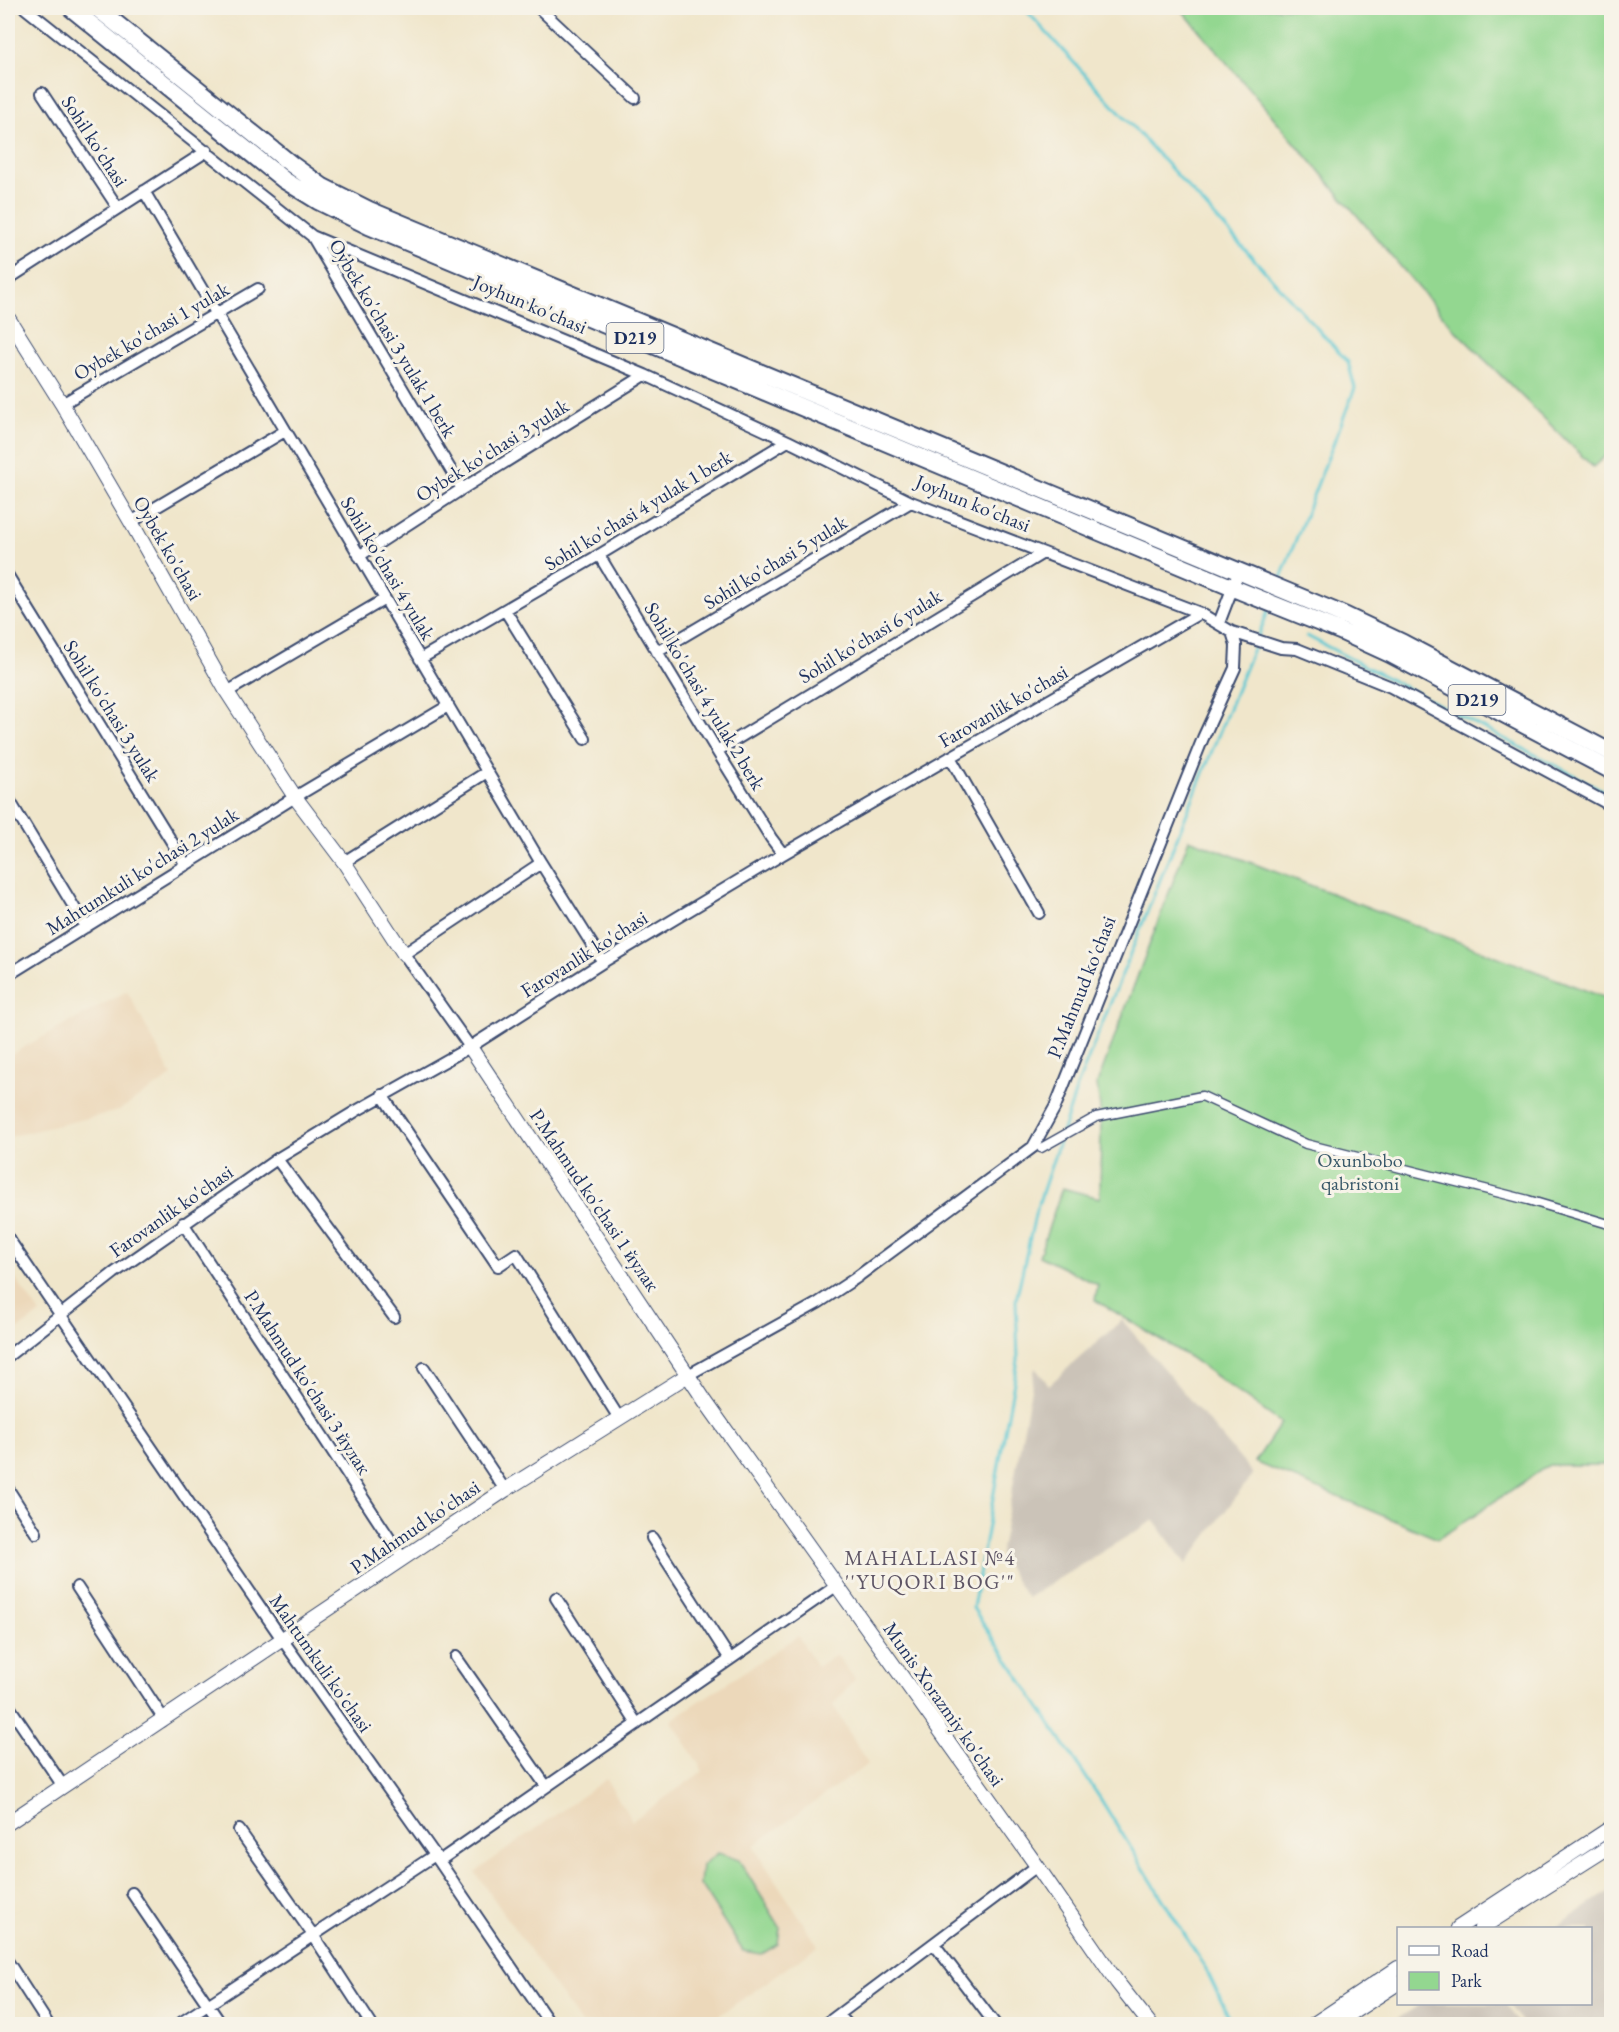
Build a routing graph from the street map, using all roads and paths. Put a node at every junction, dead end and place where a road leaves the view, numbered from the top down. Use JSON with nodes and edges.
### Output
{"nodes":[{"id":1,"x":25,"y":8,"type":"edge"},
{"id":2,"x":71,"y":8,"type":"edge"},
{"id":3,"x":97,"y":8,"type":"edge"},
{"id":4,"x":539,"y":8,"type":"edge"},
{"id":5,"x":42,"y":93,"type":"dead end"},
{"id":6,"x":635,"y":98,"type":"dead end"},
{"id":7,"x":207,"y":151,"type":"junction"},
{"id":8,"x":144,"y":191,"type":"junction"},
{"id":9,"x":118,"y":208,"type":"junction"},
{"id":10,"x":312,"y":236,"type":"junction"},
{"id":11,"x":8,"y":279,"type":"edge"},
{"id":12,"x":258,"y":289,"type":"dead end"},
{"id":13,"x":217,"y":313,"type":"junction"},
{"id":14,"x":8,"y":318,"type":"edge"},
{"id":15,"x":645,"y":375,"type":"junction"},
{"id":16,"x":62,"y":404,"type":"junction"},
{"id":17,"x":285,"y":431,"type":"junction"},
{"id":18,"x":788,"y":441,"type":"junction"},
{"id":19,"x":462,"y":489,"type":"junction"},
{"id":20,"x":911,"y":502,"type":"junction"},
{"id":21,"x":131,"y":522,"type":"junction"},
{"id":22,"x":1043,"y":553,"type":"junction"},
{"id":23,"x":599,"y":555,"type":"junction"},
{"id":24,"x":360,"y":556,"type":"junction"},
{"id":25,"x":1244,"y":573,"type":"junction"},
{"id":26,"x":8,"y":576,"type":"edge"},
{"id":27,"x":1238,"y":590,"type":"junction"},
{"id":28,"x":385,"y":599,"type":"junction"},
{"id":29,"x":505,"y":610,"type":"junction"},
{"id":30,"x":1200,"y":613,"type":"junction"},
{"id":31,"x":1219,"y":623,"type":"junction"},
{"id":32,"x":1343,"y":623,"type":"junction"},
{"id":33,"x":1232,"y":632,"type":"junction"},
{"id":34,"x":657,"y":652,"type":"junction"},
{"id":35,"x":420,"y":659,"type":"junction"},
{"id":36,"x":227,"y":692,"type":"junction"},
{"id":37,"x":448,"y":706,"type":"junction"},
{"id":38,"x":585,"y":738,"type":"dead end"},
{"id":39,"x":717,"y":751,"type":"junction"},
{"id":40,"x":1611,"y":753,"type":"edge"},
{"id":41,"x":950,"y":757,"type":"junction"},
{"id":42,"x":1611,"y":771,"type":"edge"},
{"id":43,"x":487,"y":772,"type":"junction"},
{"id":44,"x":8,"y":798,"type":"edge"},
{"id":45,"x":295,"y":798,"type":"junction"},
{"id":46,"x":1611,"y":806,"type":"edge"},
{"id":47,"x":783,"y":854,"type":"junction"},
{"id":48,"x":344,"y":862,"type":"junction"},
{"id":49,"x":540,"y":863,"type":"junction"},
{"id":50,"x":186,"y":865,"type":"junction"},
{"id":51,"x":1040,"y":913,"type":"dead end"},
{"id":52,"x":86,"y":927,"type":"junction"},
{"id":53,"x":404,"y":954,"type":"junction"},
{"id":54,"x":603,"y":962,"type":"junction"},
{"id":55,"x":8,"y":975,"type":"edge"},
{"id":56,"x":470,"y":1047,"type":"junction"},
{"id":57,"x":382,"y":1095,"type":"junction"},
{"id":58,"x":1041,"y":1148,"type":"joint"},
{"id":59,"x":277,"y":1159,"type":"junction"},
{"id":60,"x":183,"y":1224,"type":"junction"},
{"id":61,"x":1611,"y":1225,"type":"edge"},
{"id":62,"x":8,"y":1238,"type":"edge"},
{"id":63,"x":853,"y":1280,"type":"junction"},
{"id":64,"x":63,"y":1317,"type":"junction"},
{"id":65,"x":394,"y":1317,"type":"dead end"},
{"id":66,"x":8,"y":1356,"type":"edge"},
{"id":67,"x":424,"y":1368,"type":"dead end"},
{"id":68,"x":688,"y":1375,"type":"junction"},
{"id":69,"x":618,"y":1418,"type":"junction"},
{"id":70,"x":8,"y":1489,"type":"edge"},
{"id":71,"x":505,"y":1490,"type":"junction"},
{"id":72,"x":36,"y":1533,"type":"dead end"},
{"id":73,"x":652,"y":1538,"type":"dead end"},
{"id":74,"x":402,"y":1559,"type":"junction"},
{"id":75,"x":836,"y":1586,"type":"junction"},
{"id":76,"x":77,"y":1587,"type":"dead end"},
{"id":77,"x":556,"y":1598,"type":"dead end"},
{"id":78,"x":282,"y":1639,"type":"junction"},
{"id":79,"x":456,"y":1657,"type":"dead end"},
{"id":80,"x":730,"y":1659,"type":"junction"},
{"id":81,"x":8,"y":1706,"type":"edge"},
{"id":82,"x":162,"y":1721,"type":"junction"},
{"id":83,"x":637,"y":1724,"type":"junction"},
{"id":84,"x":63,"y":1786,"type":"junction"},
{"id":85,"x":546,"y":1786,"type":"junction"},
{"id":86,"x":8,"y":1823,"type":"edge"},
{"id":87,"x":1611,"y":1827,"type":"edge"},
{"id":88,"x":239,"y":1830,"type":"dead end"},
{"id":89,"x":1610,"y":1850,"type":"edge"},
{"id":90,"x":437,"y":1858,"type":"junction"},
{"id":91,"x":1037,"y":1866,"type":"junction"},
{"id":92,"x":132,"y":1893,"type":"dead end"},
{"id":93,"x":1461,"y":1927,"type":"edge"},
{"id":94,"x":1484,"y":1927,"type":"edge"},
{"id":95,"x":313,"y":1935,"type":"junction"},
{"id":96,"x":934,"y":1944,"type":"junction"},
{"id":97,"x":8,"y":1962,"type":"edge"},
{"id":98,"x":1397,"y":1969,"type":"edge"},
{"id":99,"x":1397,"y":1984,"type":"edge"},
{"id":100,"x":207,"y":2005,"type":"junction"},
{"id":101,"x":839,"y":2015,"type":"junction"},
{"id":102,"x":48,"y":2025,"type":"edge"},
{"id":103,"x":179,"y":2025,"type":"edge"},
{"id":104,"x":221,"y":2025,"type":"edge"},
{"id":105,"x":371,"y":2025,"type":"edge"},
{"id":106,"x":550,"y":2025,"type":"edge"},
{"id":107,"x":826,"y":2025,"type":"edge"},
{"id":108,"x":846,"y":2025,"type":"edge"},
{"id":109,"x":995,"y":2025,"type":"edge"},
{"id":110,"x":1150,"y":2025,"type":"edge"},
{"id":111,"x":1314,"y":2025,"type":"edge"},
{"id":112,"x":1335,"y":2025,"type":"edge"}],
"edges":[{"from":1,"to":7,"type":"street","name":"Joyhun ko'chasi"},
{"from":2,"to":27,"type":"main road","name":"Joyhun ko'chasi","number":"D219"},
{"from":3,"to":25,"type":"main road","name":"Joyhun ko'chasi","number":"D219"},
{"from":4,"to":6,"type":"street"},
{"from":5,"to":9,"type":"street","name":"Sohil ko'chasi"},
{"from":7,"to":8,"type":"street","name":"Sohil ko'chasi"},
{"from":7,"to":10,"type":"street","name":"Joyhun ko'chasi"},
{"from":8,"to":9,"type":"street","name":"Sohil ko'chasi"},
{"from":8,"to":13,"type":"street","name":"Sohil ko'chasi 4 yulak"},
{"from":9,"to":11,"type":"street","name":"Sohil ko'chasi"},
{"from":10,"to":15,"type":"street","name":"Joyhun ko'chasi"},
{"from":10,"to":19,"type":"street","name":"Oybek ko'chasi 3 yulak 1 berk"},
{"from":12,"to":13,"type":"street","name":"Oybek ko'chasi 1 yulak"},
{"from":13,"to":16,"type":"street","name":"Oybek ko'chasi 1 yulak"},
{"from":13,"to":17,"type":"street","name":"Sohil ko'chasi 4 yulak"},
{"from":14,"to":16,"type":"street","name":"Oybek ko'chasi"},
{"from":15,"to":18,"type":"street","name":"Joyhun ko'chasi"},
{"from":15,"to":19,"type":"street","name":"Oybek ko'chasi 3 yulak"},
{"from":16,"to":21,"type":"street","name":"Oybek ko'chasi"},
{"from":17,"to":21,"type":"street"},
{"from":17,"to":24,"type":"street","name":"Sohil ko'chasi 4 yulak"},
{"from":18,"to":20,"type":"street","name":"Joyhun ko'chasi"},
{"from":18,"to":23,"type":"street","name":"Sohil ko'chasi 4 yulak 1 berk"},
{"from":19,"to":24,"type":"street","name":"Oybek ko'chasi 3 yulak"},
{"from":20,"to":22,"type":"street","name":"Joyhun ko'chasi"},
{"from":20,"to":34,"type":"street","name":"Sohil ko'chasi 5 yulak"},
{"from":21,"to":36,"type":"street","name":"Oybek ko'chasi"},
{"from":22,"to":30,"type":"street","name":"Joyhun ko'chasi"},
{"from":22,"to":39,"type":"street","name":"Sohil ko'chasi 6 yulak"},
{"from":23,"to":29,"type":"street","name":"Sohil ko'chasi 4 yulak 1 berk"},
{"from":23,"to":34,"type":"street","name":"Sohil ko'chasi 4 yulak 2 berk"},
{"from":24,"to":28,"type":"street","name":"Sohil ko'chasi 4 yulak"},
{"from":25,"to":27,"type":"street"},
{"from":25,"to":32,"type":"main road","number":"D219"},
{"from":26,"to":50,"type":"street","name":"Sohil ko'chasi 3 yulak"},
{"from":27,"to":31,"type":"street"},
{"from":27,"to":32,"type":"main road","number":"D219"},
{"from":28,"to":35,"type":"street","name":"Sohil ko'chasi 4 yulak"},
{"from":28,"to":36,"type":"street"},
{"from":29,"to":35,"type":"street","name":"Sohil ko'chasi 4 yulak 1 berk"},
{"from":29,"to":38,"type":"street"},
{"from":30,"to":31,"type":"street","name":"Joyhun ko'chasi"},
{"from":30,"to":41,"type":"street","name":"Farovanlik ko'chasi"},
{"from":31,"to":33,"type":"street","name":"Joyhun ko'chasi"},
{"from":32,"to":40,"type":"main road","number":"D219"},
{"from":32,"to":42,"type":"main road","number":"D219"},
{"from":33,"to":46,"type":"street","name":"Joyhun ko'chasi"},
{"from":33,"to":63,"type":"street","name":"P.Mahmud ko'chasi"},
{"from":34,"to":39,"type":"street","name":"Sohil ko'chasi 4 yulak 2 berk"},
{"from":35,"to":37,"type":"street","name":"Sohil ko'chasi 4 yulak"},
{"from":36,"to":45,"type":"street","name":"Oybek ko'chasi"},
{"from":37,"to":43,"type":"street","name":"Sohil ko'chasi 4 yulak"},
{"from":37,"to":45,"type":"street"},
{"from":39,"to":47,"type":"street","name":"Sohil ko'chasi 4 yulak 2 berk"},
{"from":41,"to":47,"type":"street","name":"Farovanlik ko'chasi"},
{"from":41,"to":51,"type":"street"},
{"from":43,"to":48,"type":"street"},
{"from":43,"to":49,"type":"street","name":"Sohil ko'chasi 4 yulak"},
{"from":44,"to":52,"type":"street"},
{"from":45,"to":48,"type":"street","name":"Oybek ko'chasi"},
{"from":45,"to":50,"type":"street","name":"Mahtumkuli ko'chasi 2 yulak"},
{"from":47,"to":54,"type":"street","name":"Farovanlik ko'chasi"},
{"from":48,"to":53,"type":"street","name":"Oybek ko'chasi"},
{"from":49,"to":53,"type":"street"},
{"from":49,"to":54,"type":"street","name":"Sohil ko'chasi 4 yulak"},
{"from":50,"to":52,"type":"street","name":"Mahtumkuli ko'chasi 2 yulak"},
{"from":52,"to":55,"type":"street","name":"Mahtumkuli ko'chasi 2 yulak"},
{"from":53,"to":56,"type":"street","name":"Oybek ko'chasi"},
{"from":54,"to":56,"type":"street","name":"Farovanlik ko'chasi"},
{"from":56,"to":57,"type":"street","name":"Farovanlik ko'chasi"},
{"from":56,"to":68,"type":"street","name":"P.Mahmud ko'chasi 1 йулак"},
{"from":57,"to":59,"type":"street","name":"Farovanlik ko'chasi"},
{"from":57,"to":69,"type":"street"},
{"from":58,"to":61,"type":"street"},
{"from":58,"to":63,"type":"street","name":"P.Mahmud ko'chasi"},
{"from":59,"to":60,"type":"street","name":"Farovanlik ko'chasi"},
{"from":59,"to":65,"type":"street"},
{"from":60,"to":64,"type":"street","name":"Farovanlik ko'chasi"},
{"from":60,"to":74,"type":"street","name":"P.Mahmud ko'chasi 3 йулак"},
{"from":62,"to":64,"type":"street","name":"Mahtumkuli ko'chasi"},
{"from":63,"to":68,"type":"street","name":"P.Mahmud ko'chasi"},
{"from":64,"to":66,"type":"street","name":"Farovanlik ko'chasi"},
{"from":64,"to":78,"type":"street","name":"Mahtumkuli ko'chasi"},
{"from":67,"to":71,"type":"street"},
{"from":68,"to":69,"type":"street","name":"P.Mahmud ko'chasi"},
{"from":68,"to":75,"type":"street","name":"Munis Xorazmiy ko'chasi"},
{"from":69,"to":71,"type":"street","name":"P.Mahmud ko'chasi"},
{"from":70,"to":72,"type":"street"},
{"from":71,"to":74,"type":"street","name":"P.Mahmud ko'chasi"},
{"from":73,"to":80,"type":"street"},
{"from":74,"to":78,"type":"street","name":"P.Mahmud ko'chasi"},
{"from":75,"to":80,"type":"street"},
{"from":75,"to":91,"type":"street","name":"Munis Xorazmiy ko'chasi"},
{"from":76,"to":82,"type":"street"},
{"from":77,"to":83,"type":"street"},
{"from":78,"to":82,"type":"street","name":"P.Mahmud ko'chasi"},
{"from":78,"to":90,"type":"street","name":"Mahtumkuli ko'chasi"},
{"from":79,"to":85,"type":"street"},
{"from":80,"to":83,"type":"street"},
{"from":81,"to":84,"type":"street"},
{"from":82,"to":84,"type":"street","name":"P.Mahmud ko'chasi"},
{"from":83,"to":85,"type":"street"},
{"from":84,"to":86,"type":"street","name":"P.Mahmud ko'chasi"},
{"from":85,"to":90,"type":"street"},
{"from":87,"to":93,"type":"street"},
{"from":88,"to":95,"type":"street"},
{"from":89,"to":94,"type":"street"},
{"from":90,"to":95,"type":"street"},
{"from":90,"to":106,"type":"street","name":"Mahtumkuli ko'chasi"},
{"from":91,"to":96,"type":"street"},
{"from":91,"to":110,"type":"street","name":"Munis Xorazmiy ko'chasi"},
{"from":92,"to":100,"type":"street"},
{"from":95,"to":100,"type":"street"},
{"from":95,"to":105,"type":"street"},
{"from":96,"to":101,"type":"street"},
{"from":96,"to":109,"type":"street"},
{"from":97,"to":102,"type":"street"},
{"from":98,"to":111,"type":"street"},
{"from":99,"to":112,"type":"street"},
{"from":100,"to":103,"type":"street"},
{"from":100,"to":104,"type":"street"},
{"from":101,"to":107,"type":"street"},
{"from":101,"to":108,"type":"street"}]}
